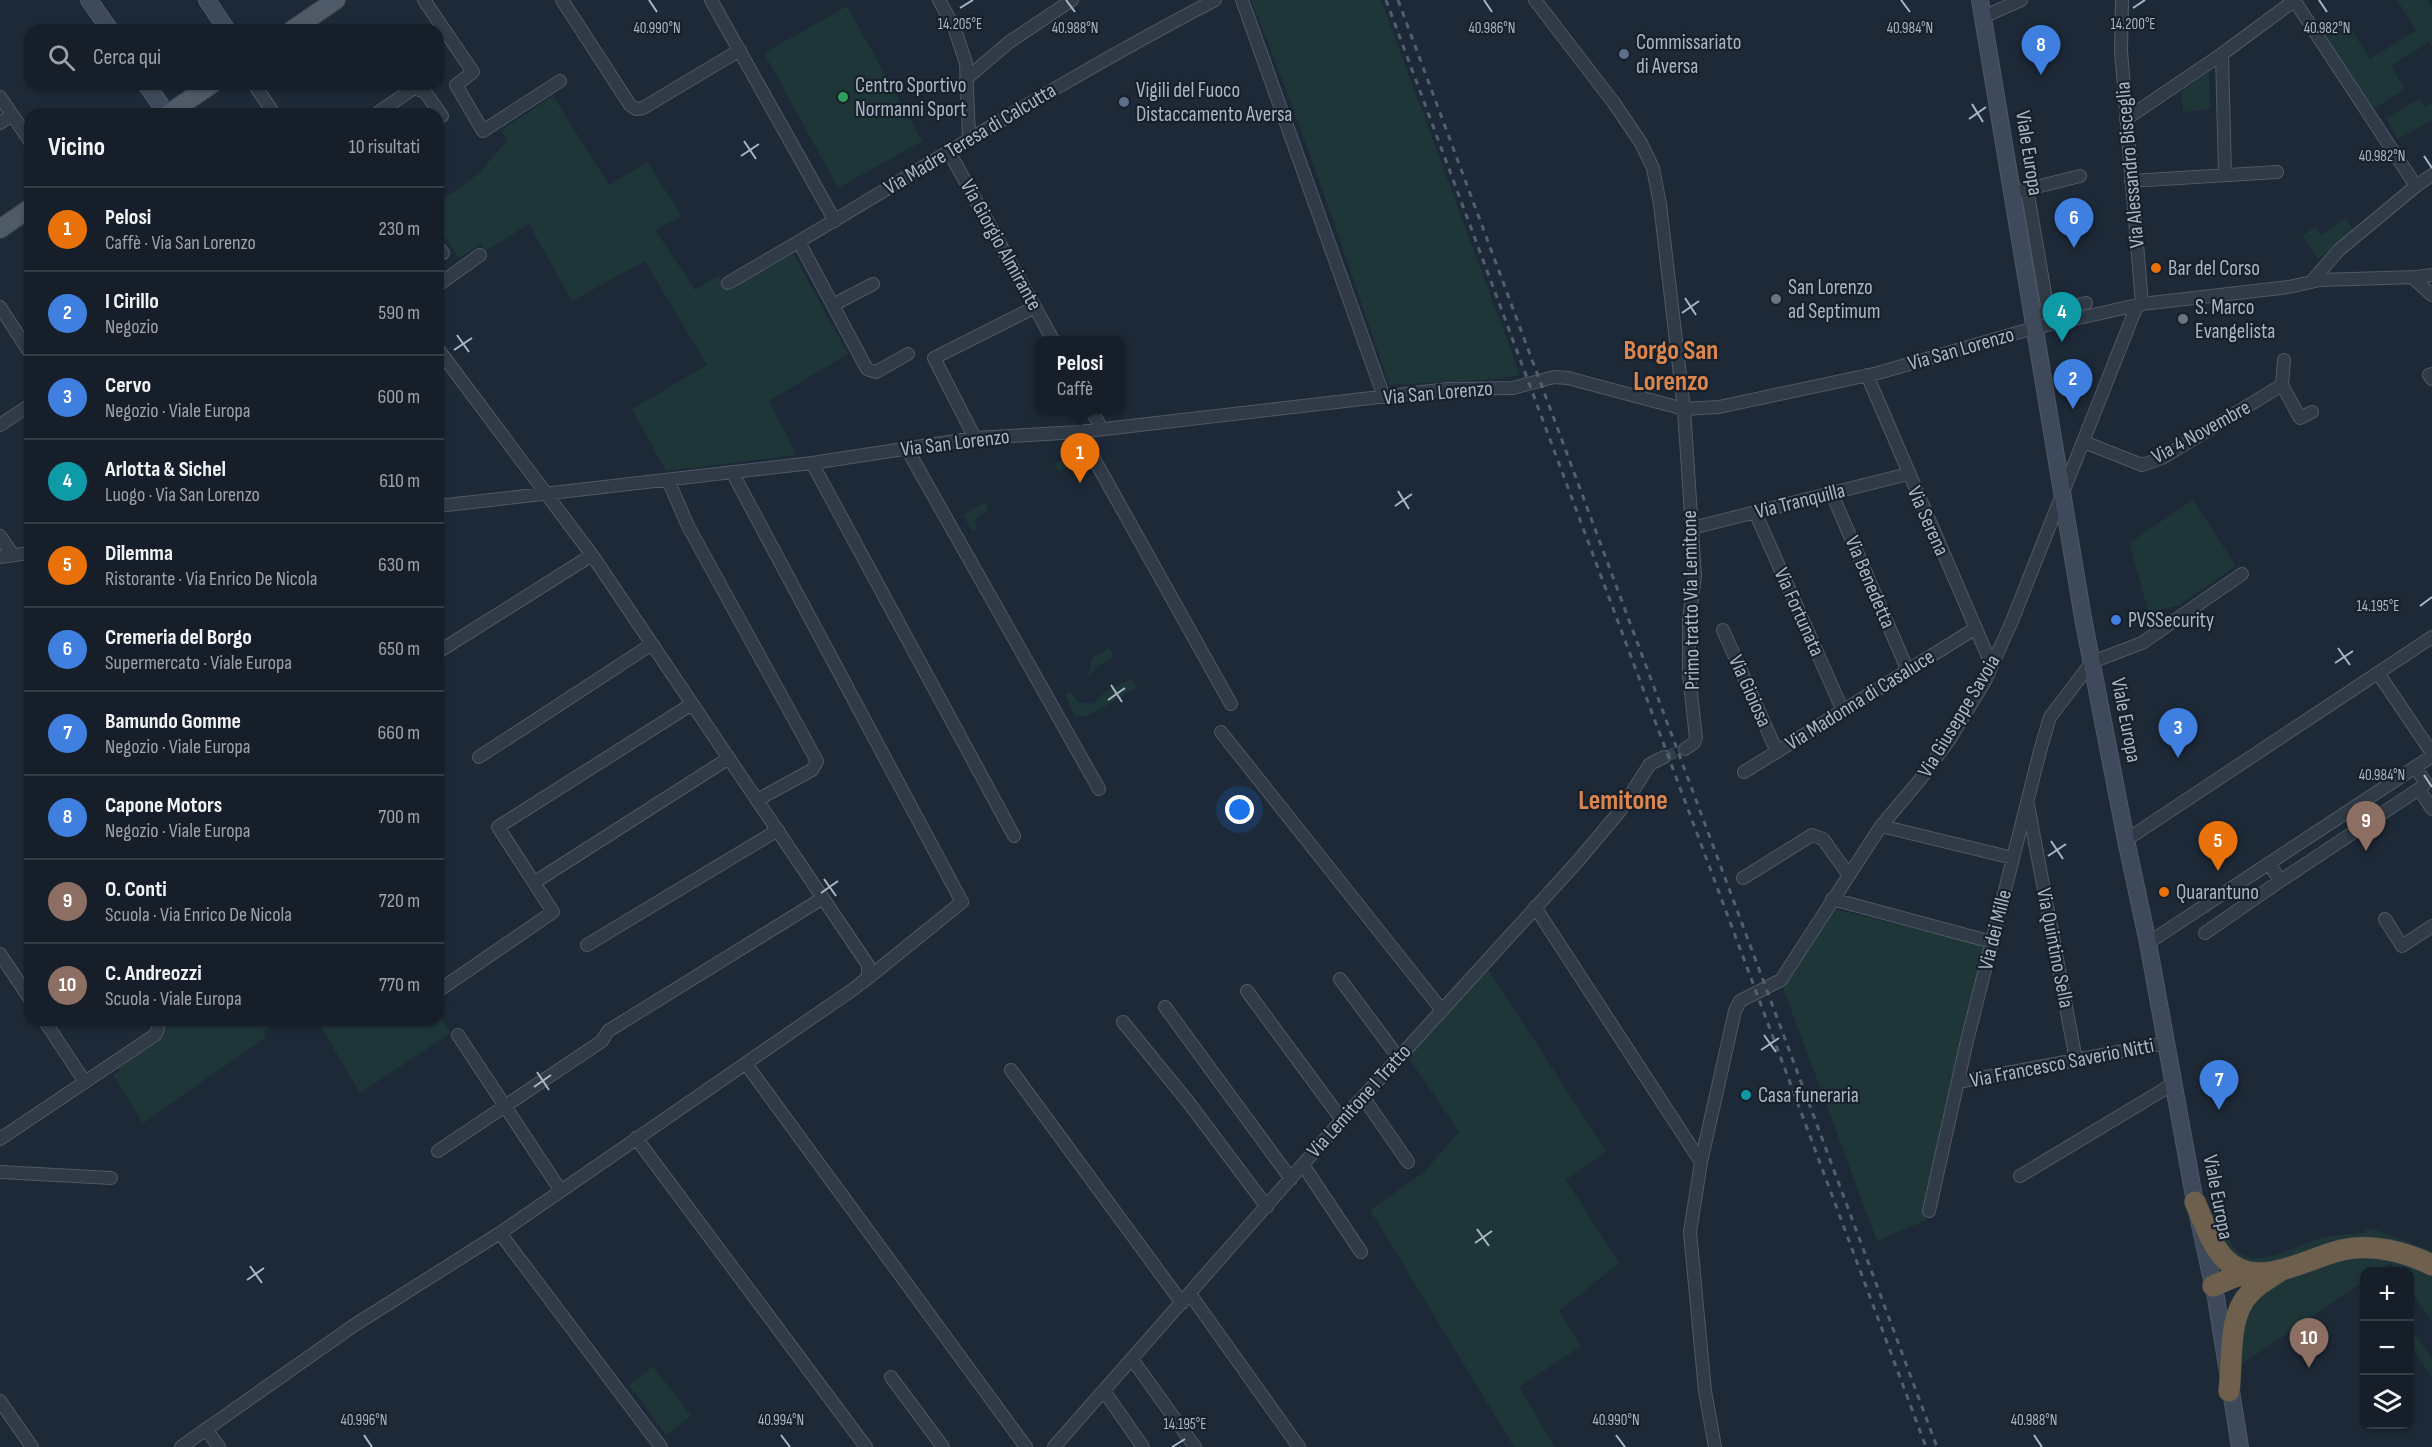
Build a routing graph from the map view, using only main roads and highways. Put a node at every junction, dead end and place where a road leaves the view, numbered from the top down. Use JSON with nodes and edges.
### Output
{"nodes":[{"id":1,"x":89,"y":0,"type":"edge"},
{"id":2,"x":207,"y":0,"type":"edge"},
{"id":3,"x":336,"y":0,"type":"edge"},
{"id":4,"x":1982,"y":8,"type":"edge"},
{"id":5,"x":106,"y":24,"type":"edge"},
{"id":6,"x":223,"y":24,"type":"edge"},
{"id":7,"x":301,"y":24,"type":"edge"},
{"id":8,"x":150,"y":90,"type":"edge"},
{"id":9,"x":203,"y":90,"type":"edge"},
{"id":10,"x":163,"y":108,"type":"edge"},
{"id":11,"x":176,"y":108,"type":"edge"},
{"id":12,"x":24,"y":212,"type":"edge"},
{"id":13,"x":0,"y":229,"type":"edge"},
{"id":14,"x":2195,"y":1202,"type":"junction"},
{"id":15,"x":2432,"y":1265,"type":"edge"},
{"id":16,"x":2251,"y":1282,"type":"junction"},
{"id":17,"x":2214,"y":1292,"type":"junction"},
{"id":18,"x":2229,"y":1391,"type":"junction"},
{"id":19,"x":2240,"y":1447,"type":"edge"}],
"edges":[{"from":1,"to":5,"type":"main road"},
{"from":2,"to":6,"type":"main road"},
{"from":3,"to":7,"type":"main road"},
{"from":4,"to":14,"type":"main road","name":"Viale Europa"},
{"from":8,"to":10,"type":"main road"},
{"from":9,"to":11,"type":"main road"},
{"from":12,"to":13,"type":"main road"},
{"from":14,"to":16,"type":"highway"},
{"from":14,"to":17,"type":"main road","name":"Viale Europa"},
{"from":15,"to":16,"type":"highway"},
{"from":16,"to":17,"type":"highway"},
{"from":16,"to":18,"type":"highway"},
{"from":17,"to":18,"type":"main road","name":"Viale Europa"},
{"from":18,"to":19,"type":"main road","name":"Viale Europa"}]}
